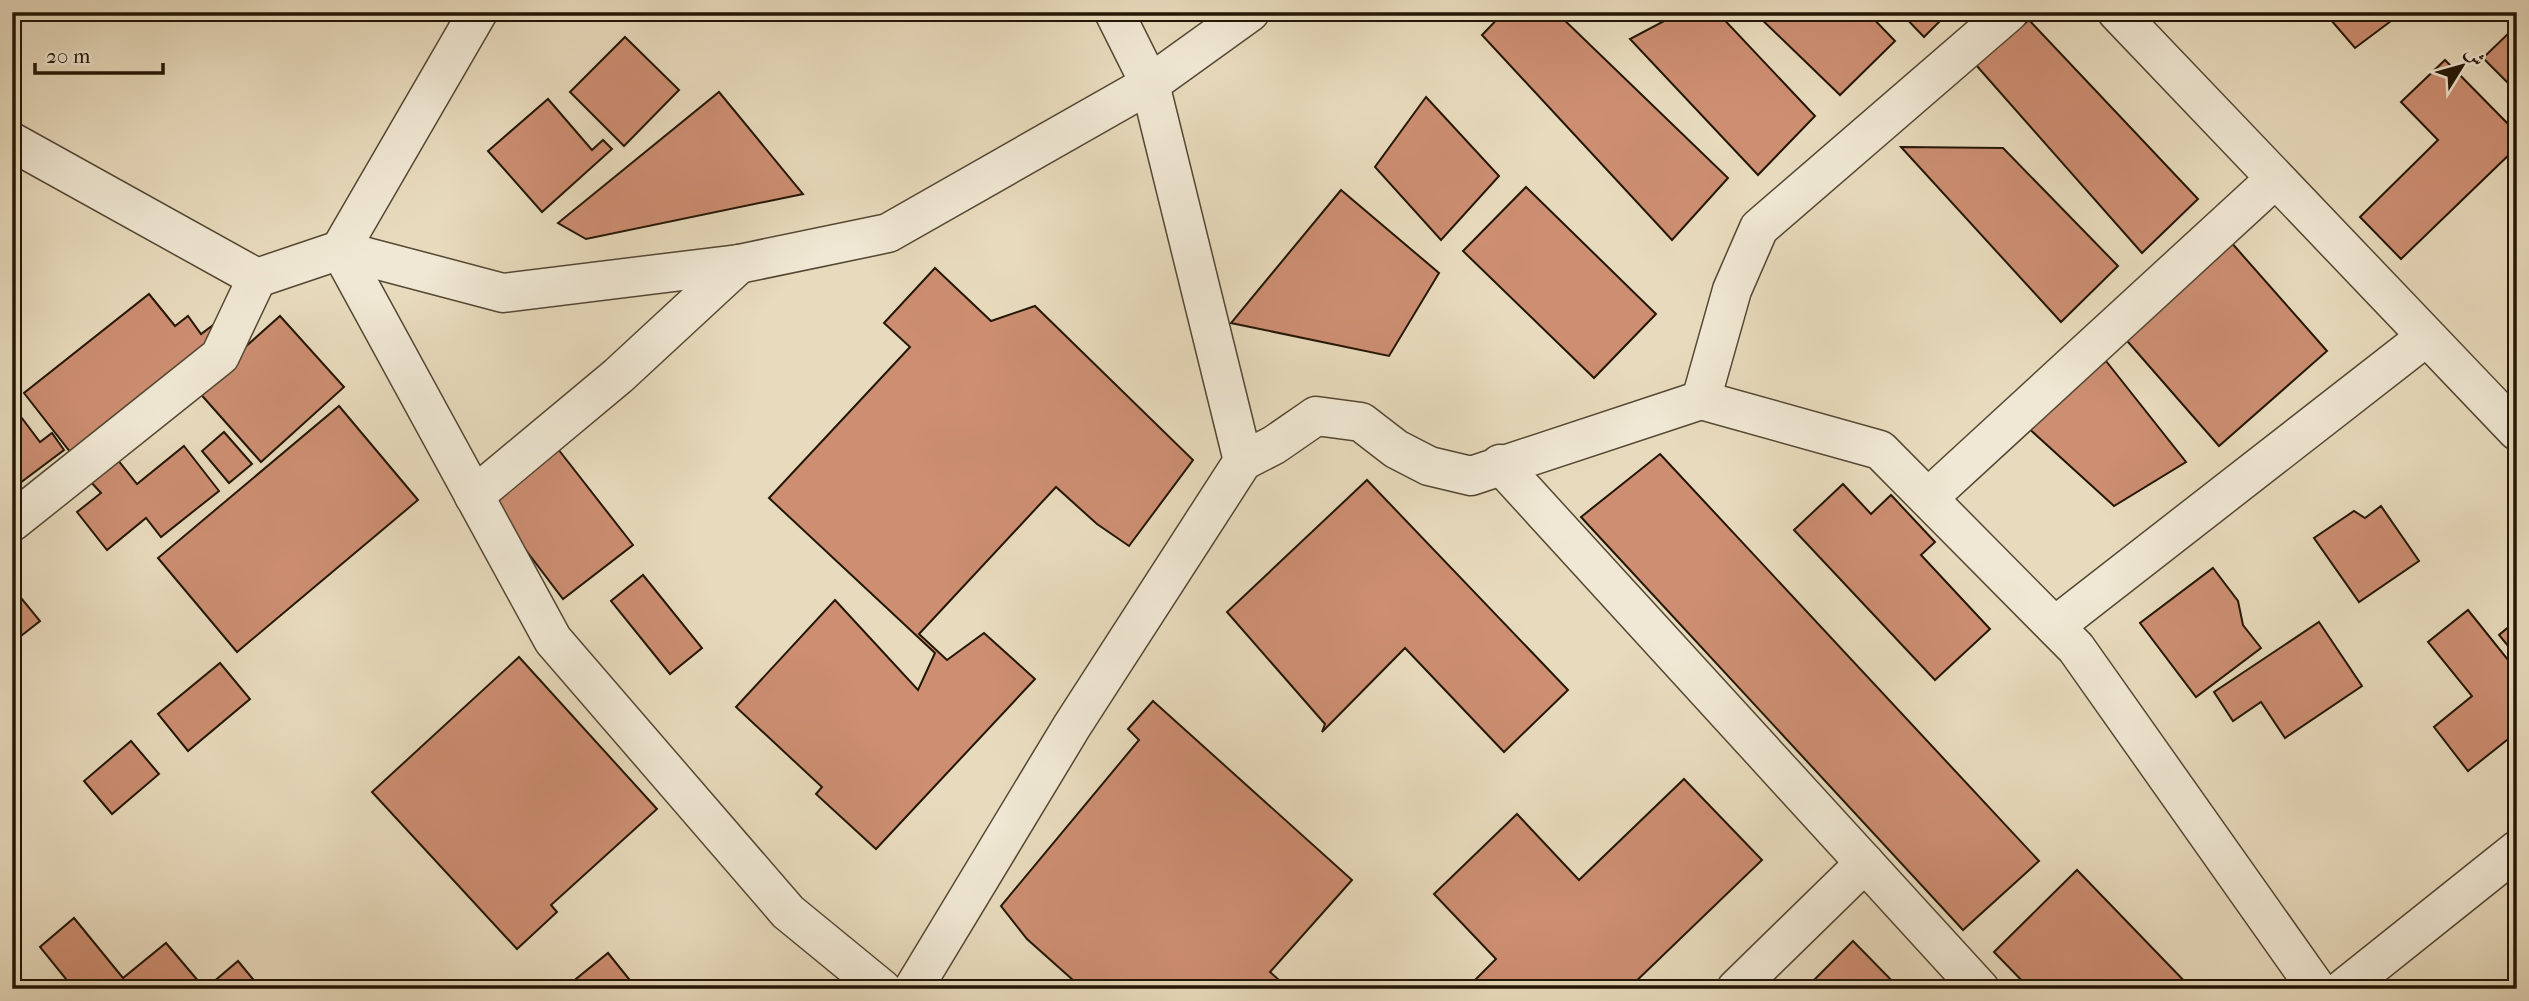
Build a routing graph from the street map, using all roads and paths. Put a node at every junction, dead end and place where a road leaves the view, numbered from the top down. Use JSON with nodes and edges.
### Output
{"nodes":[{"id":1,"x":478,"y":12,"type":"edge"},
{"id":2,"x":1114,"y":12,"type":"edge"},
{"id":3,"x":1250,"y":12,"type":"edge"},
{"id":4,"x":2009,"y":12,"type":"edge"},
{"id":5,"x":2117,"y":12,"type":"edge"},
{"id":6,"x":1150,"y":84,"type":"junction"},
{"id":7,"x":12,"y":142,"type":"edge"},
{"id":8,"x":2275,"y":179,"type":"junction"},
{"id":9,"x":340,"y":250,"type":"junction"},
{"id":10,"x":739,"y":264,"type":"junction"},
{"id":11,"x":257,"y":278,"type":"junction"},
{"id":12,"x":2426,"y":337,"type":"junction"},
{"id":13,"x":1701,"y":400,"type":"junction"},
{"id":14,"x":2517,"y":431,"type":"edge"},
{"id":15,"x":1243,"y":461,"type":"junction"},
{"id":16,"x":1500,"y":464,"type":"junction"},
{"id":17,"x":474,"y":496,"type":"junction"},
{"id":18,"x":1928,"y":498,"type":"junction"},
{"id":19,"x":12,"y":522,"type":"edge"},
{"id":20,"x":2055,"y":626,"type":"junction"},
{"id":21,"x":2517,"y":850,"type":"edge"},
{"id":22,"x":1865,"y":863,"type":"junction"},
{"id":23,"x":882,"y":989,"type":"edge"},
{"id":24,"x":913,"y":989,"type":"edge"},
{"id":25,"x":1736,"y":989,"type":"edge"},
{"id":26,"x":1980,"y":989,"type":"edge"},
{"id":27,"x":2317,"y":989,"type":"edge"},
{"id":28,"x":2343,"y":989,"type":"edge"}],
"edges":[{"from":1,"to":9,"type":"street"},
{"from":2,"to":6,"type":"street"},
{"from":3,"to":6,"type":"street"},
{"from":4,"to":13,"type":"street"},
{"from":5,"to":8,"type":"street"},
{"from":6,"to":10,"type":"street"},
{"from":6,"to":15,"type":"street"},
{"from":7,"to":11,"type":"street"},
{"from":8,"to":12,"type":"street"},
{"from":8,"to":18,"type":"street"},
{"from":9,"to":10,"type":"street"},
{"from":9,"to":11,"type":"street"},
{"from":9,"to":17,"type":"street"},
{"from":10,"to":17,"type":"street"},
{"from":11,"to":19,"type":"street"},
{"from":12,"to":14,"type":"street"},
{"from":12,"to":20,"type":"street"},
{"from":13,"to":16,"type":"street"},
{"from":13,"to":18,"type":"street"},
{"from":15,"to":16,"type":"street"},
{"from":15,"to":24,"type":"street"},
{"from":16,"to":22,"type":"street"},
{"from":17,"to":23,"type":"street"},
{"from":18,"to":20,"type":"street"},
{"from":20,"to":27,"type":"street"},
{"from":21,"to":28,"type":"street"},
{"from":22,"to":25,"type":"street"},
{"from":22,"to":26,"type":"street"}]}
